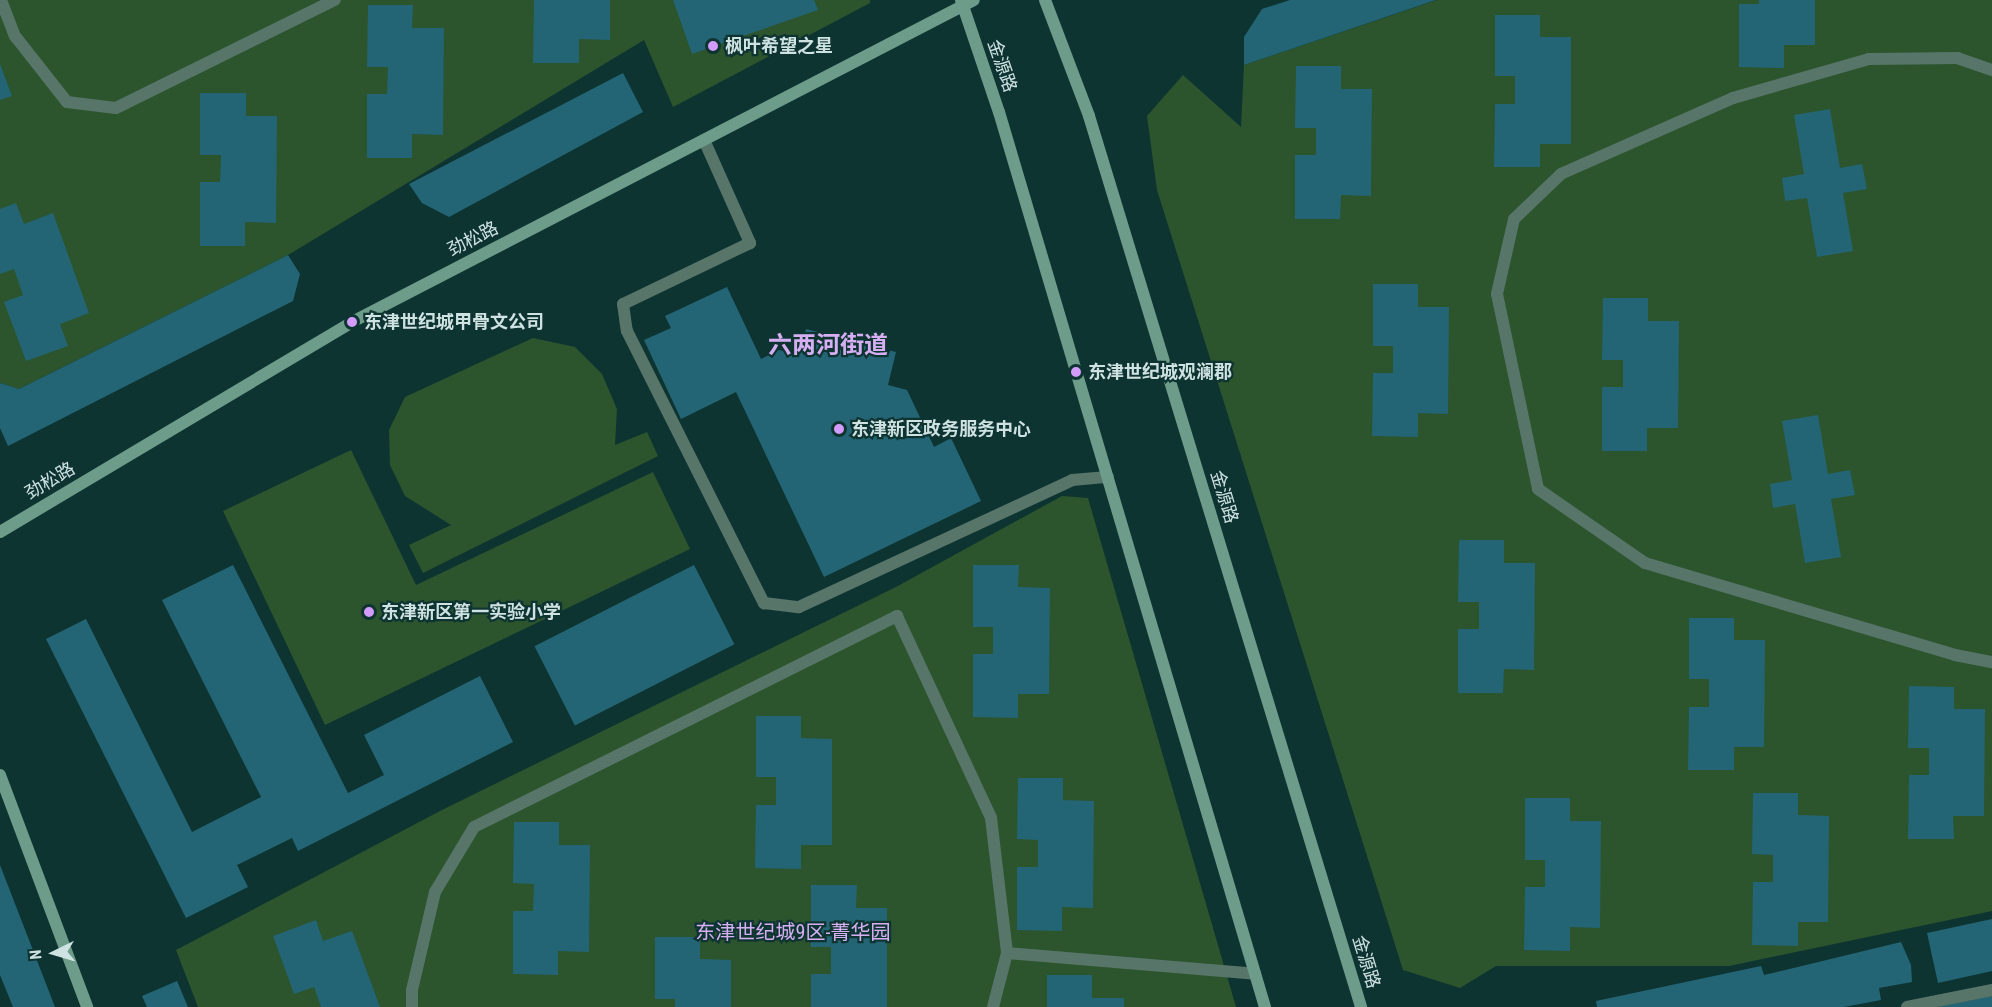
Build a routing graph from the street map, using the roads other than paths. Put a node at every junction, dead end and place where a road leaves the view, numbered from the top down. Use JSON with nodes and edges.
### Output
{"nodes":[{"id":1,"x":1,"y":0,"type":"edge"},
{"id":2,"x":335,"y":0,"type":"edge"},
{"id":3,"x":1045,"y":0,"type":"edge"},
{"id":4,"x":966,"y":2,"type":"edge"},
{"id":5,"x":1992,"y":70,"type":"edge"},
{"id":6,"x":704,"y":140,"type":"junction"},
{"id":7,"x":1108,"y":477,"type":"junction"},
{"id":8,"x":0,"y":532,"type":"edge"},
{"id":9,"x":1992,"y":662,"type":"edge"},
{"id":10,"x":0,"y":775,"type":"edge"},
{"id":11,"x":1007,"y":953,"type":"junction"},
{"id":12,"x":1255,"y":974,"type":"junction"},
{"id":13,"x":1992,"y":990,"type":"edge"},
{"id":14,"x":87,"y":1007,"type":"edge"},
{"id":15,"x":412,"y":1007,"type":"edge"},
{"id":16,"x":993,"y":1007,"type":"edge"},
{"id":17,"x":1265,"y":1007,"type":"edge"},
{"id":18,"x":1361,"y":1007,"type":"edge"},
{"id":19,"x":1907,"y":1007,"type":"edge"}],
"edges":[{"from":1,"to":2,"type":"street"},
{"from":3,"to":18,"type":"main road","name":"金源路"},
{"from":4,"to":6,"type":"main road","name":"劲松路"},
{"from":4,"to":7,"type":"main road","name":"金源路"},
{"from":5,"to":9,"type":"street"},
{"from":6,"to":7,"type":"street"},
{"from":6,"to":8,"type":"main road","name":"劲松路"},
{"from":7,"to":12,"type":"main road","name":"金源路"},
{"from":10,"to":14,"type":"main road"},
{"from":11,"to":12,"type":"street"},
{"from":11,"to":15,"type":"street"},
{"from":11,"to":16,"type":"street"},
{"from":12,"to":17,"type":"main road","name":"金源路"},
{"from":13,"to":19,"type":"street"}]}
